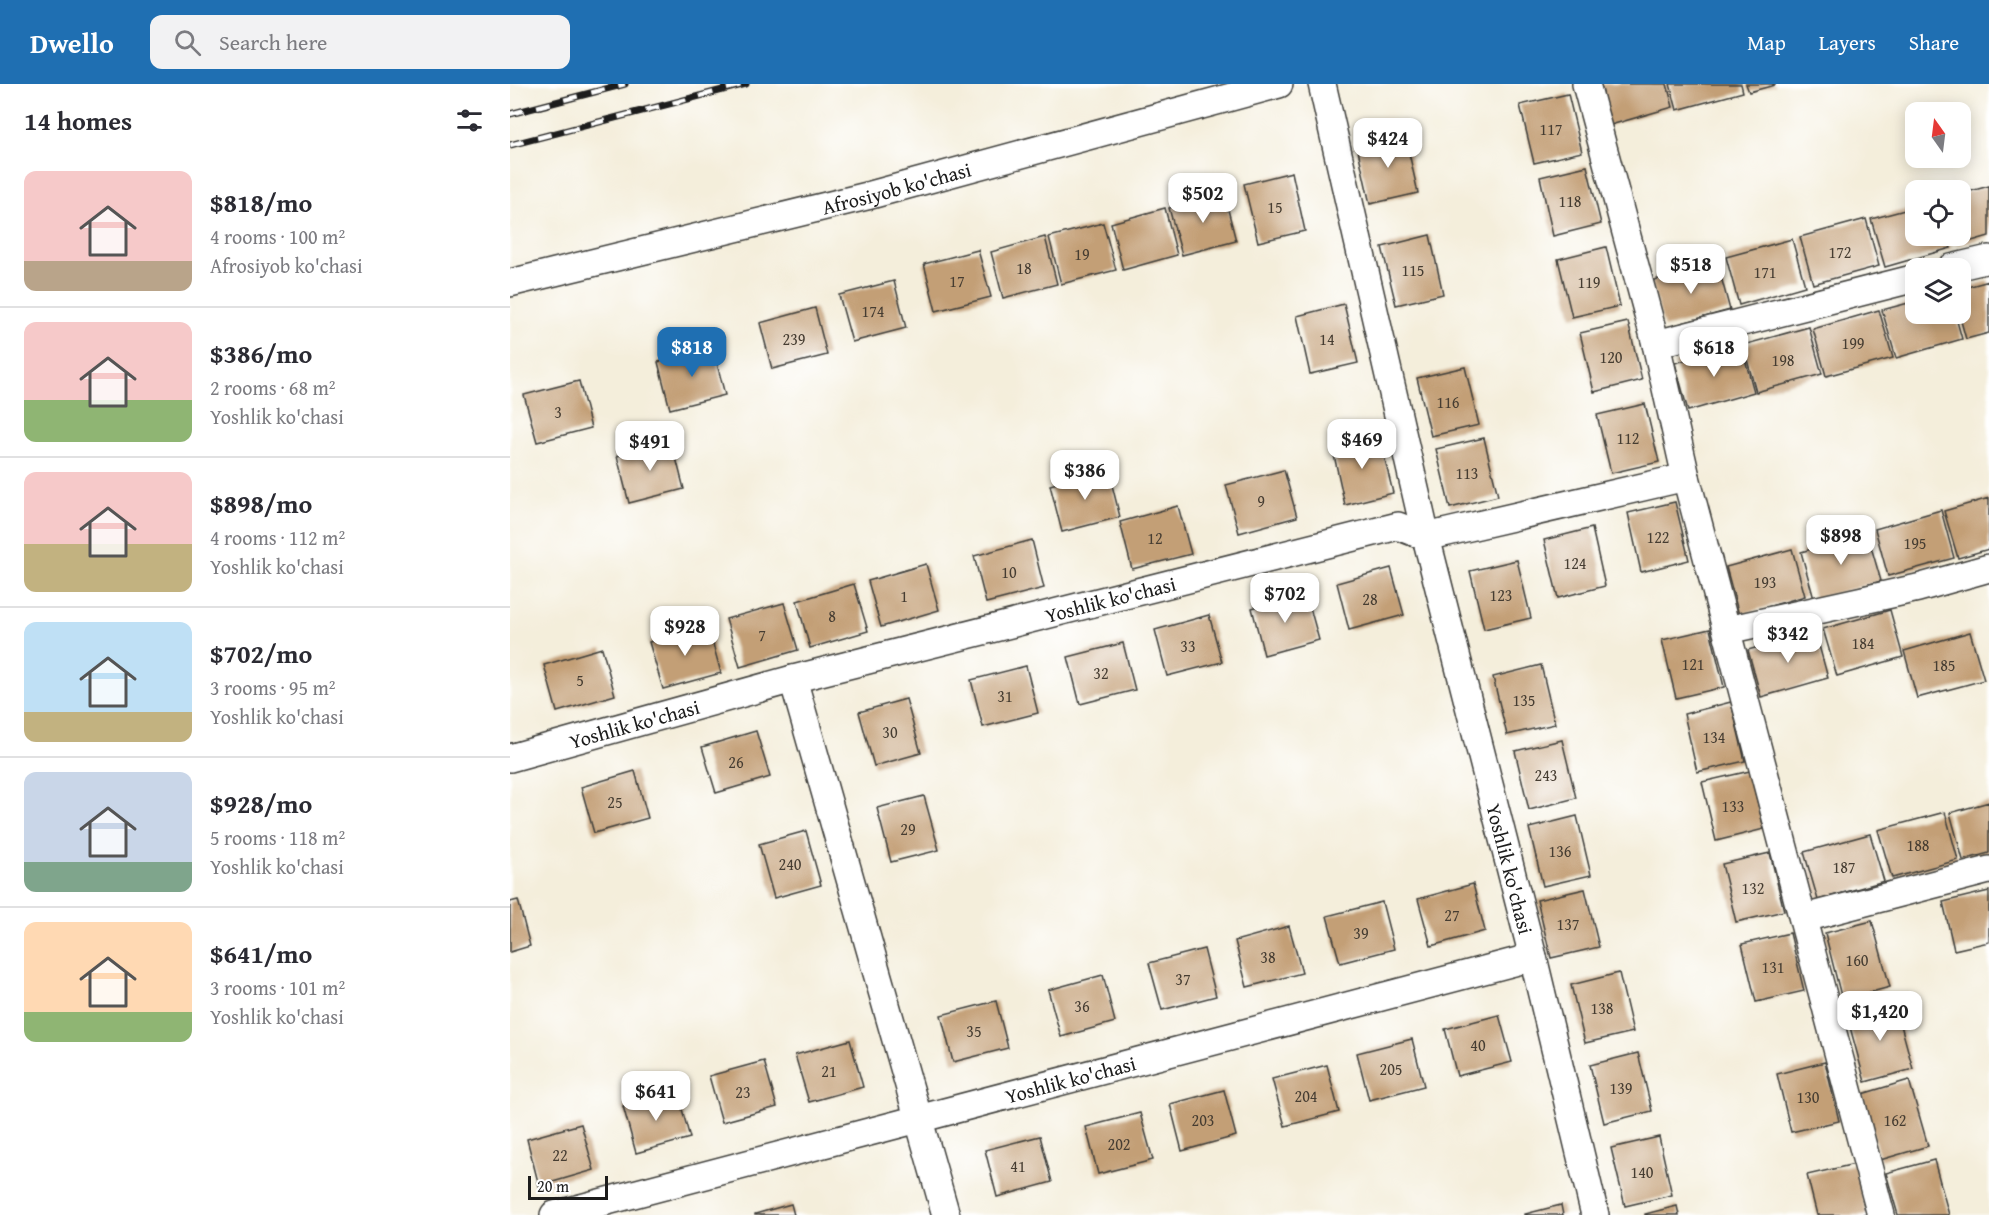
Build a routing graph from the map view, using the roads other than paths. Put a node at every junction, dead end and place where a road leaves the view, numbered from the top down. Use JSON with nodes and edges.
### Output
{"nodes":[{"id":1,"x":1279,"y":84,"type":"edge"},
{"id":2,"x":1322,"y":84,"type":"edge"},
{"id":3,"x":1586,"y":84,"type":"edge"},
{"id":4,"x":1989,"y":259,"type":"edge"},
{"id":5,"x":1971,"y":263,"type":"edge"},
{"id":6,"x":1905,"y":281,"type":"edge"},
{"id":7,"x":510,"y":283,"type":"edge"},
{"id":8,"x":1656,"y":344,"type":"junction"},
{"id":9,"x":1686,"y":477,"type":"junction"},
{"id":10,"x":1426,"y":537,"type":"junction"},
{"id":11,"x":1989,"y":567,"type":"edge"},
{"id":12,"x":1727,"y":630,"type":"junction"},
{"id":13,"x":793,"y":679,"type":"junction"},
{"id":14,"x":510,"y":758,"type":"edge"},
{"id":15,"x":1989,"y":870,"type":"edge"},
{"id":16,"x":1804,"y":918,"type":"junction"},
{"id":17,"x":1533,"y":957,"type":"junction"},
{"id":18,"x":920,"y":1119,"type":"junction"},
{"id":19,"x":554,"y":1215,"type":"edge"},
{"id":20,"x":946,"y":1215,"type":"edge"},
{"id":21,"x":1595,"y":1215,"type":"edge"},
{"id":22,"x":1881,"y":1215,"type":"edge"}],
"edges":[{"from":1,"to":7,"type":"street","name":"Afrosiyob ko'chasi"},
{"from":2,"to":10,"type":"street","name":"Yoshlik ko'chasi"},
{"from":3,"to":8,"type":"street"},
{"from":4,"to":5,"type":"street"},
{"from":6,"to":8,"type":"street"},
{"from":8,"to":9,"type":"street"},
{"from":9,"to":10,"type":"street"},
{"from":9,"to":12,"type":"street"},
{"from":10,"to":13,"type":"street","name":"Yoshlik ko'chasi"},
{"from":10,"to":17,"type":"street","name":"Yoshlik ko'chasi"},
{"from":11,"to":12,"type":"street"},
{"from":12,"to":16,"type":"street"},
{"from":13,"to":14,"type":"street","name":"Yoshlik ko'chasi"},
{"from":13,"to":18,"type":"street"},
{"from":15,"to":16,"type":"street"},
{"from":16,"to":22,"type":"street"},
{"from":17,"to":18,"type":"street","name":"Yoshlik ko'chasi"},
{"from":17,"to":21,"type":"street","name":"Yoshlik ko'chasi"},
{"from":18,"to":19,"type":"street","name":"Yoshlik ko'chasi"},
{"from":18,"to":20,"type":"street"}]}
